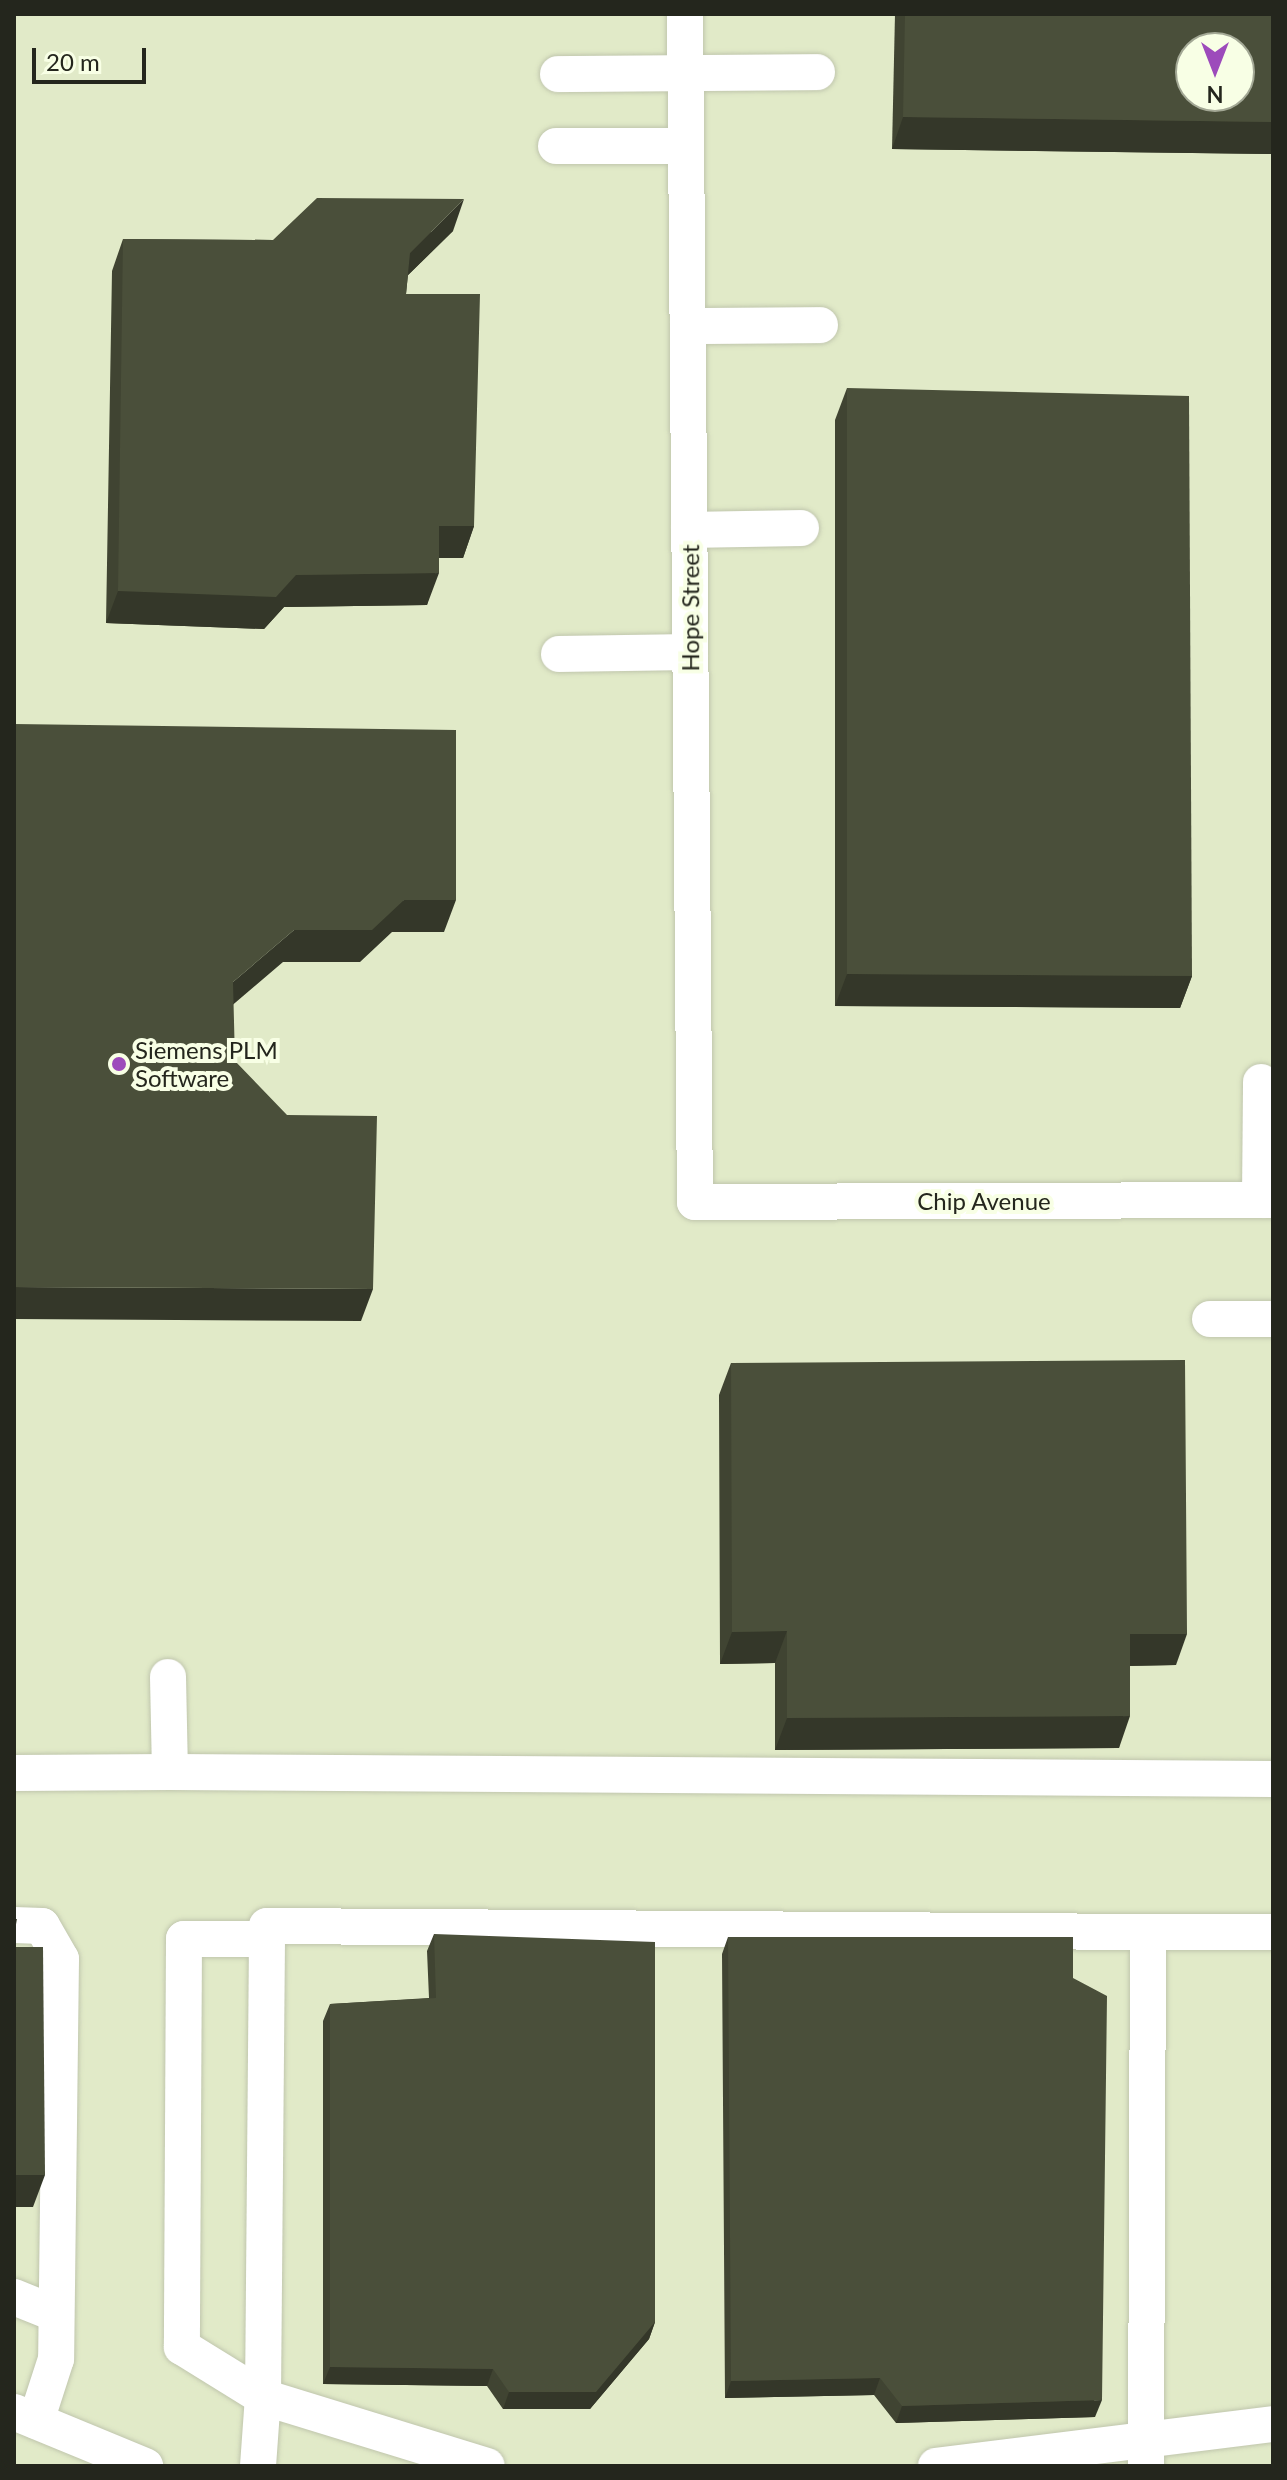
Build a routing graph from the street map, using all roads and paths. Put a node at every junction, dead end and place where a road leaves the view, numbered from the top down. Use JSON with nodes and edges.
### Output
{"nodes":[{"id":1,"x":685,"y":14,"type":"edge"},
{"id":2,"x":817,"y":72,"type":"dead end"},
{"id":3,"x":686,"y":73,"type":"junction"},
{"id":4,"x":558,"y":74,"type":"dead end"},
{"id":5,"x":556,"y":146,"type":"dead end"},
{"id":6,"x":686,"y":146,"type":"junction"},
{"id":7,"x":820,"y":325,"type":"dead end"},
{"id":8,"x":688,"y":326,"type":"junction"},
{"id":9,"x":801,"y":528,"type":"dead end"},
{"id":10,"x":689,"y":530,"type":"junction"},
{"id":11,"x":690,"y":652,"type":"junction"},
{"id":12,"x":559,"y":654,"type":"dead end"},
{"id":13,"x":1261,"y":1082,"type":"dead end"},
{"id":14,"x":1267,"y":1200,"type":"edge"},
{"id":15,"x":695,"y":1202,"type":"joint"},
{"id":16,"x":1210,"y":1319,"type":"dead end"},
{"id":17,"x":1273,"y":1319,"type":"edge"},
{"id":18,"x":168,"y":1677,"type":"dead end"},
{"id":19,"x":170,"y":1772,"type":"junction"},
{"id":20,"x":14,"y":1773,"type":"edge"},
{"id":21,"x":1273,"y":1779,"type":"edge"},
{"id":22,"x":14,"y":1925,"type":"edge"},
{"id":23,"x":1148,"y":1932,"type":"junction"},
{"id":24,"x":1273,"y":1932,"type":"edge"},
{"id":25,"x":267,"y":1939,"type":"junction"},
{"id":26,"x":14,"y":2297,"type":"edge"},
{"id":27,"x":56,"y":2314,"type":"junction"},
{"id":28,"x":263,"y":2397,"type":"junction"},
{"id":29,"x":25,"y":2417,"type":"edge"},
{"id":30,"x":1273,"y":2424,"type":"edge"},
{"id":31,"x":1144,"y":2453,"type":"edge"},
{"id":32,"x":145,"y":2466,"type":"edge"},
{"id":33,"x":258,"y":2466,"type":"edge"},
{"id":34,"x":487,"y":2466,"type":"edge"},
{"id":35,"x":936,"y":2466,"type":"edge"}],
"edges":[{"from":1,"to":3,"type":"street","name":"Hope Street"},
{"from":2,"to":3,"type":"street"},
{"from":3,"to":4,"type":"street"},
{"from":3,"to":6,"type":"street","name":"Hope Street"},
{"from":5,"to":6,"type":"street"},
{"from":6,"to":8,"type":"street","name":"Hope Street"},
{"from":7,"to":8,"type":"street"},
{"from":8,"to":10,"type":"street","name":"Hope Street"},
{"from":9,"to":10,"type":"street"},
{"from":10,"to":11,"type":"street","name":"Hope Street"},
{"from":11,"to":12,"type":"street"},
{"from":11,"to":15,"type":"street","name":"Hope Street"},
{"from":13,"to":14,"type":"street"},
{"from":14,"to":15,"type":"street","name":"Chip Avenue"},
{"from":16,"to":17,"type":"street"},
{"from":18,"to":19,"type":"street"},
{"from":19,"to":20,"type":"street"},
{"from":19,"to":21,"type":"street"},
{"from":22,"to":27,"type":"street"},
{"from":23,"to":24,"type":"street"},
{"from":23,"to":25,"type":"street"},
{"from":23,"to":31,"type":"street"},
{"from":25,"to":28,"type":"street"},
{"from":25,"to":28,"type":"street"},
{"from":26,"to":27,"type":"street"},
{"from":27,"to":29,"type":"street"},
{"from":28,"to":33,"type":"street"},
{"from":28,"to":34,"type":"street"},
{"from":29,"to":32,"type":"street"},
{"from":30,"to":31,"type":"street"},
{"from":31,"to":35,"type":"street"}]}
